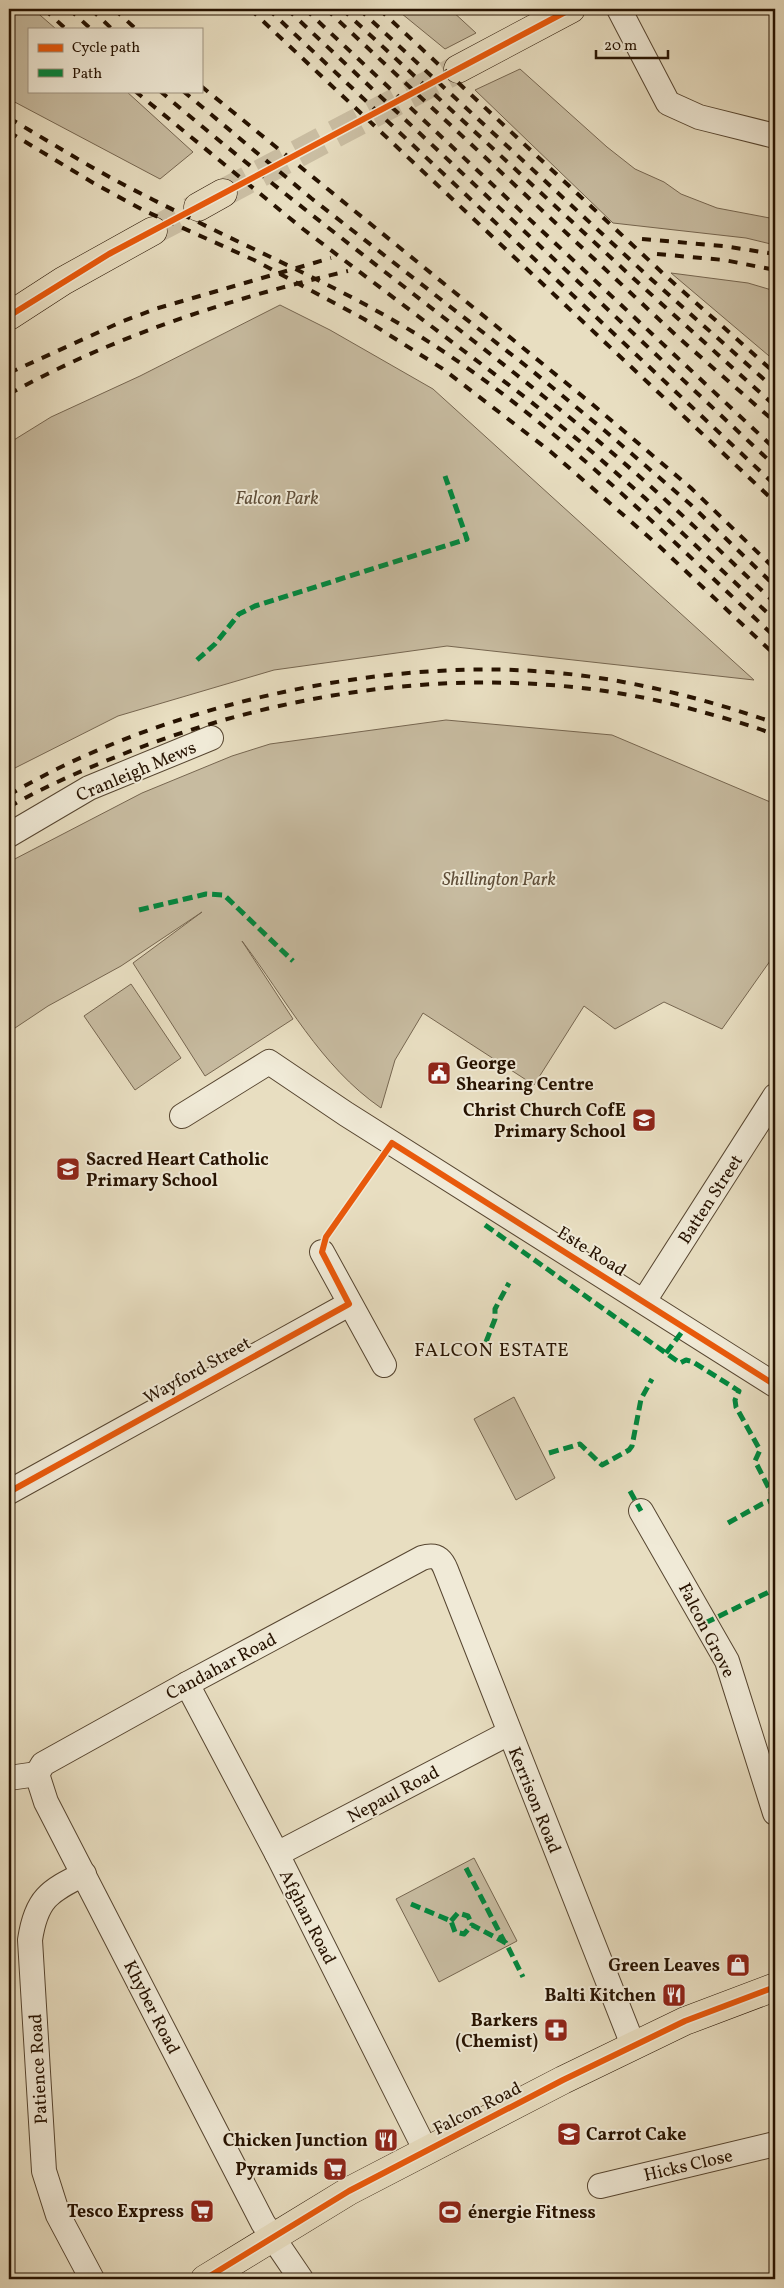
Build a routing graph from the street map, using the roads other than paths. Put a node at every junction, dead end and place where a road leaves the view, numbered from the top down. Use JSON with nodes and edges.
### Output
{"nodes":[{"id":1,"x":571,"y":9,"type":"edge"},
{"id":2,"x":619,"y":9,"type":"edge"},
{"id":3,"x":458,"y":69,"type":"tunnel mouth"},
{"id":4,"x":775,"y":136,"type":"edge"},
{"id":5,"x":224,"y":193,"type":"tunnel mouth"},
{"id":6,"x":198,"y":207,"type":"tunnel mouth"},
{"id":7,"x":153,"y":231,"type":"tunnel mouth"},
{"id":8,"x":9,"y":316,"type":"edge"},
{"id":9,"x":211,"y":738,"type":"dead end"},
{"id":10,"x":9,"y":835,"type":"edge"},
{"id":11,"x":771,"y":1112,"type":"edge"},
{"id":12,"x":182,"y":1116,"type":"dead end"},
{"id":13,"x":322,"y":1252,"type":"dead end"},
{"id":14,"x":644,"y":1301,"type":"junction"},
{"id":15,"x":349,"y":1304,"type":"junction"},
{"id":16,"x":384,"y":1366,"type":"dead end"},
{"id":17,"x":775,"y":1385,"type":"edge"},
{"id":18,"x":9,"y":1492,"type":"edge"},
{"id":19,"x":641,"y":1511,"type":"dead end"},
{"id":20,"x":437,"y":1557,"type":"joint"},
{"id":21,"x":187,"y":1684,"type":"junction"},
{"id":22,"x":509,"y":1733,"type":"junction"},
{"id":23,"x":37,"y":1774,"type":"junction"},
{"id":24,"x":9,"y":1778,"type":"edge"},
{"id":25,"x":775,"y":1813,"type":"edge"},
{"id":26,"x":276,"y":1854,"type":"junction"},
{"id":27,"x":84,"y":1874,"type":"junction"},
{"id":28,"x":775,"y":1986,"type":"edge"},
{"id":29,"x":633,"y":2045,"type":"junction"},
{"id":30,"x":775,"y":2144,"type":"edge"},
{"id":31,"x":426,"y":2151,"type":"junction"},
{"id":32,"x":600,"y":2186,"type":"dead end"},
{"id":33,"x":272,"y":2237,"type":"junction"},
{"id":34,"x":92,"y":2279,"type":"edge"},
{"id":35,"x":205,"y":2279,"type":"edge"},
{"id":36,"x":301,"y":2279,"type":"edge"}],
"edges":[{"from":1,"to":3,"type":"main road"},
{"from":2,"to":4,"type":"street"},
{"from":5,"to":6,"type":"main road"},
{"from":7,"to":8,"type":"main road"},
{"from":9,"to":10,"type":"street","name":"Cranleigh Mews"},
{"from":11,"to":14,"type":"street","name":"Batten Street"},
{"from":12,"to":14,"type":"street","name":"Este Road"},
{"from":13,"to":15,"type":"street"},
{"from":14,"to":17,"type":"street","name":"Este Road"},
{"from":15,"to":16,"type":"street"},
{"from":15,"to":18,"type":"street","name":"Wayford Street"},
{"from":19,"to":25,"type":"street","name":"Falcon Grove"},
{"from":20,"to":21,"type":"street","name":"Candahar Road"},
{"from":20,"to":22,"type":"street","name":"Kerrison Road"},
{"from":21,"to":23,"type":"street","name":"Candahar Road"},
{"from":21,"to":26,"type":"street","name":"Afghan Road"},
{"from":22,"to":26,"type":"street","name":"Nepaul Road"},
{"from":22,"to":29,"type":"street","name":"Kerrison Road"},
{"from":23,"to":24,"type":"street"},
{"from":23,"to":27,"type":"street","name":"Khyber Road"},
{"from":26,"to":31,"type":"street","name":"Afghan Road"},
{"from":27,"to":33,"type":"street","name":"Khyber Road"},
{"from":27,"to":34,"type":"street","name":"Patience Road"},
{"from":28,"to":29,"type":"main road","name":"Falcon Road"},
{"from":29,"to":31,"type":"main road","name":"Falcon Road"},
{"from":30,"to":32,"type":"street","name":"Hicks Close"},
{"from":31,"to":33,"type":"main road","name":"Falcon Road"},
{"from":33,"to":35,"type":"main road","name":"Falcon Road"},
{"from":33,"to":36,"type":"street","name":"Khyber Road"}]}
